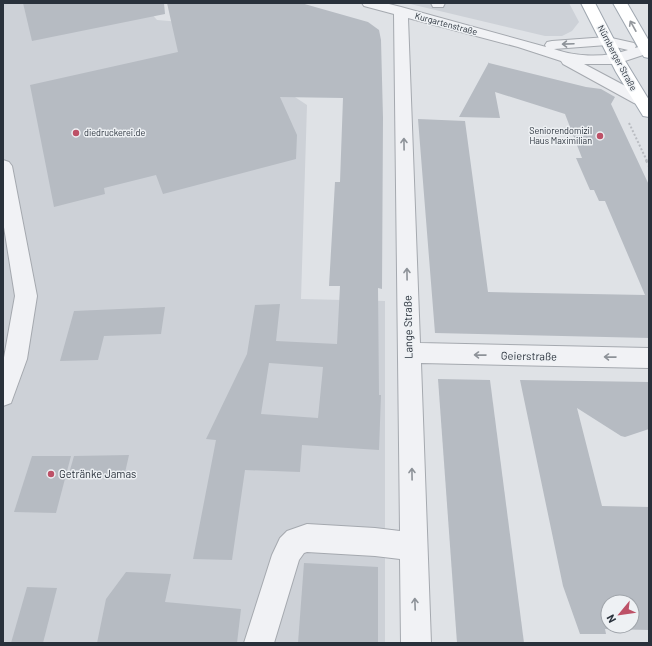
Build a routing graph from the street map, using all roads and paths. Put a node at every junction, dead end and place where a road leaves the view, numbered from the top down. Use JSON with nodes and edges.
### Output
{"nodes":[{"id":1,"x":369,"y":3,"type":"edge"},
{"id":2,"x":588,"y":3,"type":"edge"},
{"id":3,"x":620,"y":3,"type":"edge"},
{"id":4,"x":393,"y":8,"type":"edge"},
{"id":5,"x":607,"y":41,"type":"junction"},
{"id":6,"x":523,"y":44,"type":"junction"},
{"id":7,"x":647,"y":51,"type":"edge"},
{"id":8,"x":559,"y":56,"type":"junction"},
{"id":9,"x":616,"y":59,"type":"junction"},
{"id":10,"x":645,"y":106,"type":"edge"},
{"id":11,"x":626,"y":118,"type":"dead end"},
{"id":12,"x":3,"y":166,"type":"edge"},
{"id":13,"x":649,"y":166,"type":"edge"},
{"id":14,"x":409,"y":353,"type":"junction"},
{"id":15,"x":649,"y":358,"type":"edge"},
{"id":16,"x":10,"y":360,"type":"edge"},
{"id":17,"x":3,"y":395,"type":"edge"},
{"id":18,"x":413,"y":547,"type":"junction"},
{"id":19,"x":259,"y":643,"type":"edge"},
{"id":20,"x":416,"y":643,"type":"edge"}],
"edges":[{"from":1,"to":4,"type":"street","name":"Kurgartenstraße"},
{"from":2,"to":5,"type":"main road","name":"Nürnberger Straße"},
{"from":7,"to":3,"type":"main road","one_way":true},
{"from":4,"to":6,"type":"street","name":"Kurgartenstraße"},
{"from":14,"to":4,"type":"street","name":"Lange Straße","one_way":true},
{"from":5,"to":6,"type":"street","name":"Kurgartenstraße","one_way":true},
{"from":5,"to":7,"type":"street","name":"Kurgartenstraße"},
{"from":5,"to":9,"type":"main road","name":"Nürnberger Straße"},
{"from":6,"to":8,"type":"street","name":"Kurgartenstraße"},
{"from":7,"to":9,"type":"street","name":"Kurgartenstraße"},
{"from":8,"to":9,"type":"street","name":"Kurgartenstraße"},
{"from":8,"to":10,"type":"street"},
{"from":9,"to":10,"type":"main road","name":"Nürnberger Straße"},
{"from":11,"to":13,"type":"path"},
{"from":12,"to":16,"type":"street"},
{"from":15,"to":14,"type":"street","name":"Geierstraße","one_way":true},
{"from":18,"to":14,"type":"street","name":"Lange Straße","one_way":true},
{"from":16,"to":17,"type":"street"},
{"from":18,"to":19,"type":"street"},
{"from":20,"to":18,"type":"street","name":"Lange Straße","one_way":true}]}
